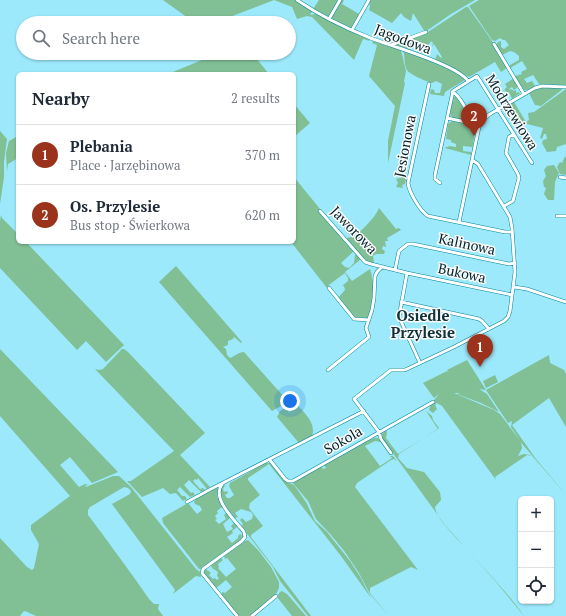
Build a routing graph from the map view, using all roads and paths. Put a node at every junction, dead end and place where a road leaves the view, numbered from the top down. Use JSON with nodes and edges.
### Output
{"nodes":[{"id":1,"x":298,"y":0,"type":"edge"},
{"id":2,"x":340,"y":0,"type":"edge"},
{"id":3,"x":369,"y":0,"type":"edge"},
{"id":4,"x":329,"y":19,"type":"junction"},
{"id":5,"x":352,"y":30,"type":"junction"},
{"id":6,"x":426,"y":32,"type":"dead end"},
{"id":7,"x":494,"y":44,"type":"dead end"},
{"id":8,"x":391,"y":45,"type":"junction"},
{"id":9,"x":468,"y":81,"type":"junction"},
{"id":10,"x":429,"y":84,"type":"dead end"},
{"id":11,"x":565,"y":87,"type":"edge"},
{"id":12,"x":452,"y":92,"type":"junction"},
{"id":13,"x":524,"y":94,"type":"junction"},
{"id":14,"x":499,"y":109,"type":"junction"},
{"id":15,"x":447,"y":118,"type":"junction"},
{"id":16,"x":471,"y":123,"type":"junction"},
{"id":17,"x":480,"y":125,"type":"junction"},
{"id":18,"x":514,"y":134,"type":"junction"},
{"id":19,"x":472,"y":160,"type":"junction"},
{"id":20,"x":532,"y":163,"type":"dead end"},
{"id":21,"x":560,"y":177,"type":"dead end"},
{"id":22,"x":566,"y":178,"type":"edge"},
{"id":23,"x":440,"y":182,"type":"dead end"},
{"id":24,"x":504,"y":206,"type":"junction"},
{"id":25,"x":320,"y":211,"type":"dead end"},
{"id":26,"x":557,"y":216,"type":"dead end"},
{"id":27,"x":566,"y":216,"type":"edge"},
{"id":28,"x":459,"y":222,"type":"junction"},
{"id":29,"x":512,"y":232,"type":"junction"},
{"id":30,"x":515,"y":263,"type":"junction"},
{"id":31,"x":382,"y":267,"type":"junction"},
{"id":32,"x":395,"y":270,"type":"junction"},
{"id":33,"x":407,"y":272,"type":"junction"},
{"id":34,"x":514,"y":287,"type":"junction"},
{"id":35,"x":329,"y":288,"type":"dead end"},
{"id":36,"x":512,"y":295,"type":"junction"},
{"id":37,"x":401,"y":302,"type":"junction"},
{"id":38,"x":566,"y":302,"type":"edge"},
{"id":39,"x":369,"y":320,"type":"junction"},
{"id":40,"x":489,"y":329,"type":"junction"},
{"id":41,"x":420,"y":364,"type":"junction"},
{"id":42,"x":328,"y":370,"type":"dead end"},
{"id":43,"x":433,"y":402,"type":"dead end"},
{"id":44,"x":364,"y":411,"type":"junction"},
{"id":45,"x":379,"y":432,"type":"junction"},
{"id":46,"x":391,"y":453,"type":"dead end"},
{"id":47,"x":270,"y":460,"type":"junction"},
{"id":48,"x":222,"y":483,"type":"junction"},
{"id":49,"x":187,"y":502,"type":"dead end"},
{"id":50,"x":276,"y":596,"type":"dead end"},
{"id":51,"x":236,"y":616,"type":"edge"},
{"id":52,"x":252,"y":616,"type":"edge"}],
"edges":[{"from":1,"to":4,"type":"street","name":"Jagodowa"},
{"from":2,"to":4,"type":"street"},
{"from":3,"to":5,"type":"street"},
{"from":4,"to":5,"type":"street","name":"Jagodowa"},
{"from":5,"to":8,"type":"street","name":"Jagodowa"},
{"from":6,"to":8,"type":"street"},
{"from":7,"to":13,"type":"street"},
{"from":8,"to":9,"type":"street","name":"Jagodowa"},
{"from":9,"to":12,"type":"street","name":"Modrzewiowa"},
{"from":9,"to":14,"type":"street","name":"Modrzewiowa"},
{"from":10,"to":28,"type":"street","name":"Jesionowa"},
{"from":11,"to":13,"type":"street"},
{"from":12,"to":15,"type":"street"},
{"from":12,"to":16,"type":"street"},
{"from":13,"to":14,"type":"street"},
{"from":14,"to":17,"type":"street"},
{"from":14,"to":18,"type":"street","name":"Modrzewiowa"},
{"from":15,"to":16,"type":"street"},
{"from":15,"to":23,"type":"street"},
{"from":16,"to":17,"type":"street"},
{"from":17,"to":19,"type":"street"},
{"from":18,"to":20,"type":"street","name":"Modrzewiowa"},
{"from":18,"to":24,"type":"street"},
{"from":19,"to":24,"type":"street"},
{"from":19,"to":28,"type":"street"},
{"from":21,"to":22,"type":"street"},
{"from":24,"to":29,"type":"street"},
{"from":25,"to":31,"type":"street","name":"Jaworowa"},
{"from":26,"to":27,"type":"street"},
{"from":28,"to":29,"type":"street","name":"Jesionowa"},
{"from":29,"to":30,"type":"street"},
{"from":30,"to":32,"type":"street","name":"Kalinowa"},
{"from":30,"to":34,"type":"street"},
{"from":31,"to":32,"type":"street","name":"Jaworowa"},
{"from":31,"to":39,"type":"street"},
{"from":32,"to":33,"type":"street","name":"Jaworowa"},
{"from":33,"to":36,"type":"street","name":"Bukowa"},
{"from":33,"to":37,"type":"street"},
{"from":34,"to":36,"type":"street"},
{"from":34,"to":38,"type":"street"},
{"from":35,"to":39,"type":"street"},
{"from":36,"to":40,"type":"street"},
{"from":37,"to":40,"type":"street"},
{"from":37,"to":41,"type":"street"},
{"from":39,"to":42,"type":"street"},
{"from":40,"to":41,"type":"street"},
{"from":41,"to":44,"type":"street"},
{"from":43,"to":45,"type":"street","name":"Sokola"},
{"from":44,"to":45,"type":"street"},
{"from":44,"to":47,"type":"street"},
{"from":45,"to":46,"type":"street"},
{"from":45,"to":47,"type":"street","name":"Sokola"},
{"from":47,"to":48,"type":"street"},
{"from":48,"to":49,"type":"street"},
{"from":48,"to":51,"type":"street"},
{"from":50,"to":52,"type":"street"}]}
